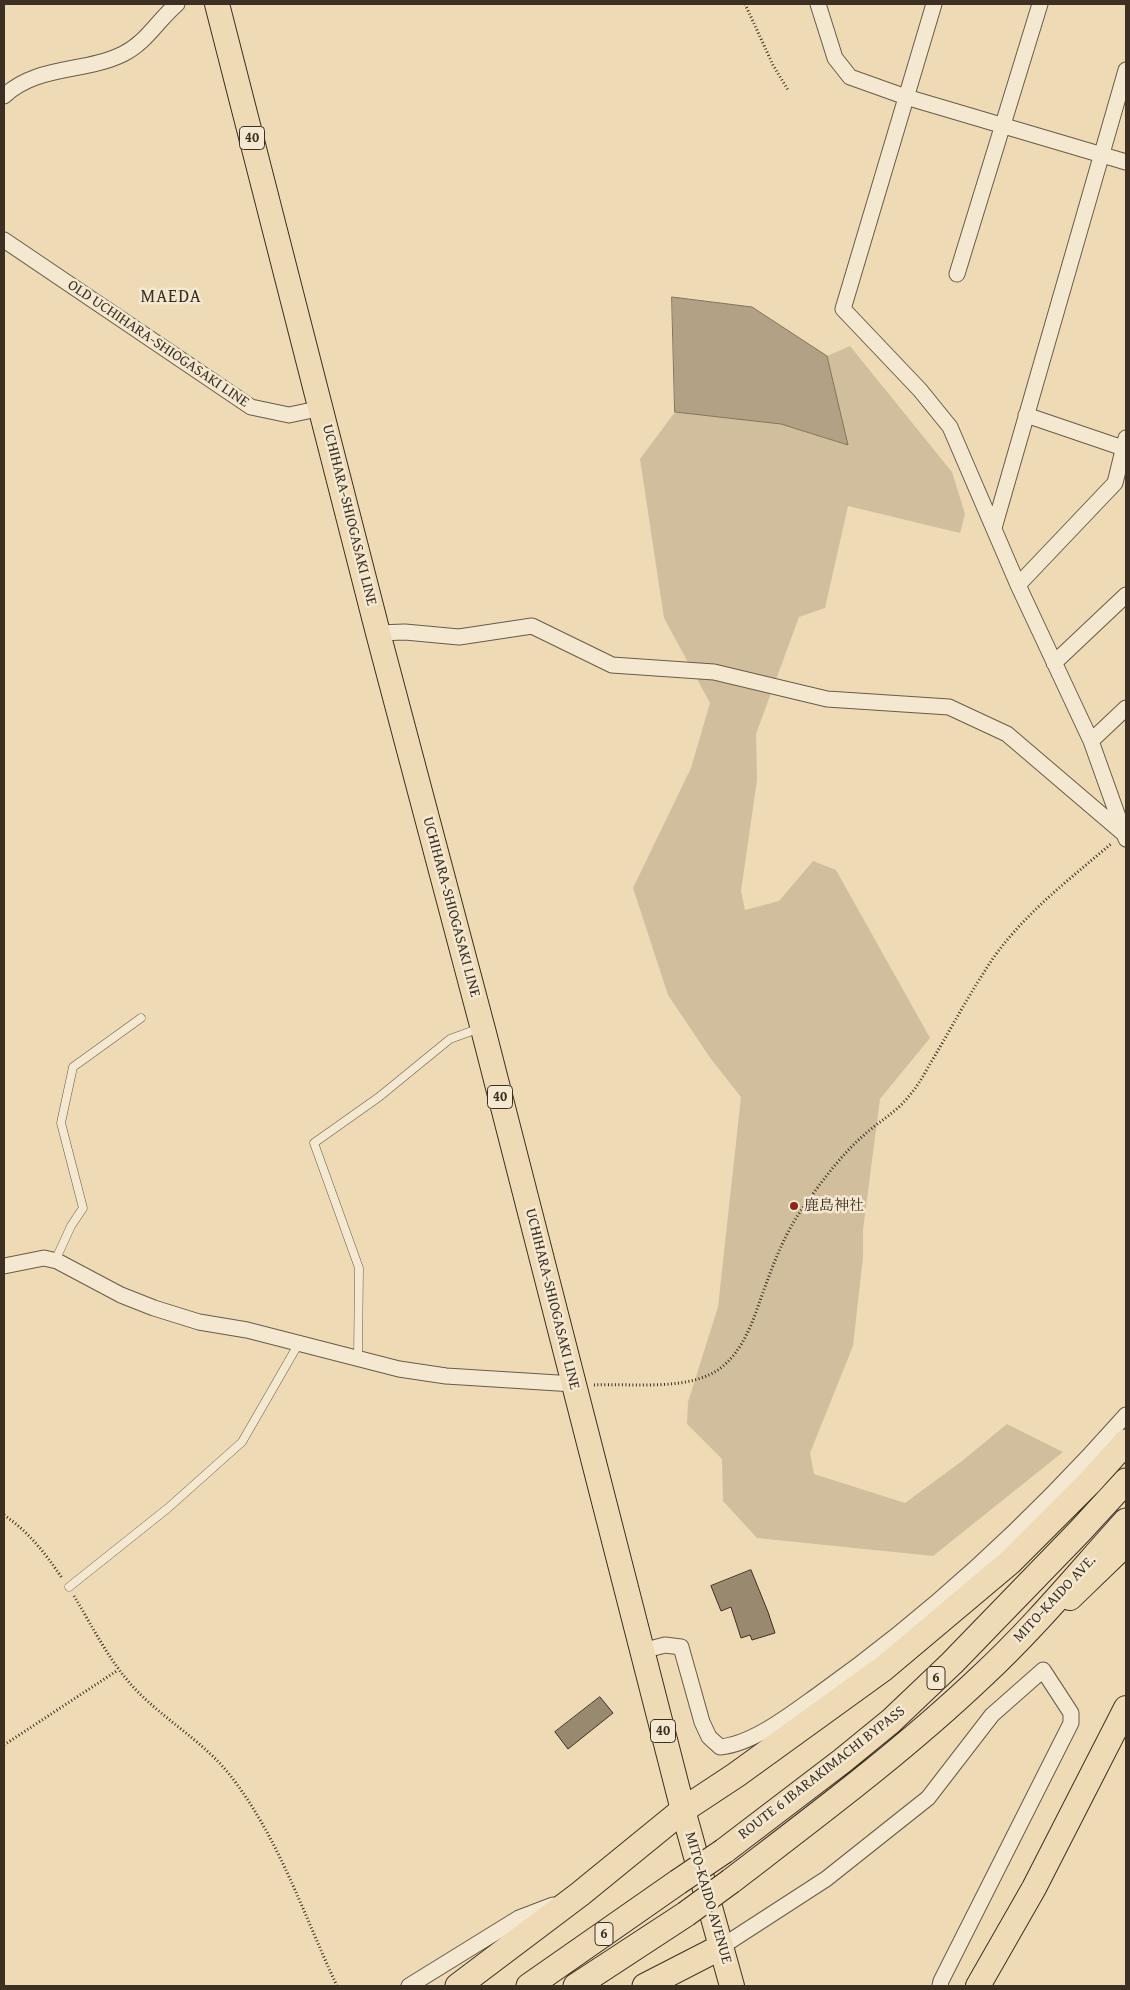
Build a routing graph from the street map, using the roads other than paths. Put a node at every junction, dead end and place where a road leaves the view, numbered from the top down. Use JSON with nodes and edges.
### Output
{"nodes":[{"id":1,"x":176,"y":4,"type":"edge"},
{"id":2,"x":217,"y":4,"type":"edge"},
{"id":3,"x":934,"y":4,"type":"edge"},
{"id":4,"x":1040,"y":4,"type":"edge"},
{"id":5,"x":822,"y":9,"type":"edge"},
{"id":6,"x":1126,"y":70,"type":"edge"},
{"id":7,"x":4,"y":96,"type":"edge"},
{"id":8,"x":906,"y":97,"type":"junction"},
{"id":9,"x":1004,"y":124,"type":"junction"},
{"id":10,"x":1102,"y":154,"type":"junction"},
{"id":11,"x":1126,"y":162,"type":"edge"},
{"id":12,"x":4,"y":240,"type":"edge"},
{"id":13,"x":957,"y":274,"type":"dead end"},
{"id":14,"x":322,"y":408,"type":"junction"},
{"id":15,"x":1026,"y":415,"type":"junction"},
{"id":16,"x":1125,"y":446,"type":"edge"},
{"id":17,"x":994,"y":528,"type":"junction"},
{"id":18,"x":1018,"y":585,"type":"junction"},
{"id":19,"x":1126,"y":595,"type":"edge"},
{"id":20,"x":378,"y":633,"type":"junction"},
{"id":21,"x":1054,"y":663,"type":"junction"},
{"id":22,"x":1126,"y":708,"type":"edge"},
{"id":23,"x":1091,"y":741,"type":"junction"},
{"id":24,"x":1125,"y":834,"type":"edge"},
{"id":25,"x":141,"y":1018,"type":"dead end"},
{"id":26,"x":482,"y":1028,"type":"junction"},
{"id":27,"x":56,"y":1261,"type":"junction"},
{"id":28,"x":4,"y":1266,"type":"edge"},
{"id":29,"x":299,"y":1343,"type":"junction"},
{"id":30,"x":358,"y":1358,"type":"junction"},
{"id":31,"x":574,"y":1384,"type":"junction"},
{"id":32,"x":1126,"y":1415,"type":"edge"},
{"id":33,"x":1126,"y":1442,"type":"edge"},
{"id":34,"x":1126,"y":1481,"type":"edge"},
{"id":35,"x":1126,"y":1521,"type":"edge"},
{"id":36,"x":1126,"y":1544,"type":"edge"},
{"id":37,"x":69,"y":1587,"type":"road end"},
{"id":38,"x":642,"y":1651,"type":"junction"},
{"id":39,"x":983,"y":1676,"type":"junction"},
{"id":40,"x":1126,"y":1708,"type":"edge"},
{"id":41,"x":683,"y":1810,"type":"junction"},
{"id":42,"x":580,"y":1894,"type":"junction"},
{"id":43,"x":721,"y":1947,"type":"junction"},
{"id":44,"x":409,"y":1986,"type":"edge"},
{"id":45,"x":458,"y":1986,"type":"edge"},
{"id":46,"x":529,"y":1986,"type":"edge"},
{"id":47,"x":576,"y":1986,"type":"edge"},
{"id":48,"x":645,"y":1986,"type":"edge"},
{"id":49,"x":732,"y":1986,"type":"edge"},
{"id":50,"x":940,"y":1986,"type":"edge"},
{"id":51,"x":978,"y":1986,"type":"edge"}],
"edges":[{"from":1,"to":7,"type":"street"},
{"from":2,"to":14,"type":"main road","name":"UCHIHARA-SHIOGASAKI LINE","number":"40"},
{"from":3,"to":8,"type":"street"},
{"from":4,"to":9,"type":"street"},
{"from":5,"to":8,"type":"street"},
{"from":6,"to":10,"type":"street"},
{"from":8,"to":9,"type":"street"},
{"from":8,"to":17,"type":"street"},
{"from":9,"to":10,"type":"street"},
{"from":9,"to":13,"type":"street"},
{"from":10,"to":11,"type":"street"},
{"from":10,"to":15,"type":"street"},
{"from":12,"to":14,"type":"street","name":"OLD UCHIHARA-SHIOGASAKI LINE"},
{"from":14,"to":20,"type":"main road","name":"UCHIHARA-SHIOGASAKI LINE","number":"40"},
{"from":15,"to":16,"type":"street"},
{"from":15,"to":17,"type":"street"},
{"from":16,"to":18,"type":"street"},
{"from":17,"to":18,"type":"street"},
{"from":18,"to":21,"type":"street"},
{"from":19,"to":21,"type":"street"},
{"from":20,"to":24,"type":"street"},
{"from":20,"to":26,"type":"main road","name":"UCHIHARA-SHIOGASAKI LINE","number":"40"},
{"from":21,"to":23,"type":"street"},
{"from":22,"to":23,"type":"street"},
{"from":23,"to":24,"type":"street"},
{"from":25,"to":27,"type":"lane"},
{"from":26,"to":30,"type":"lane"},
{"from":26,"to":31,"type":"main road","name":"UCHIHARA-SHIOGASAKI LINE","number":"40"},
{"from":27,"to":28,"type":"street"},
{"from":27,"to":29,"type":"street"},
{"from":29,"to":30,"type":"street"},
{"from":29,"to":37,"type":"lane"},
{"from":30,"to":31,"type":"street"},
{"from":31,"to":38,"type":"main road","name":"UCHIHARA-SHIOGASAKI LINE","number":"40"},
{"from":32,"to":38,"type":"street"},
{"from":33,"to":41,"type":"highway"},
{"from":34,"to":46,"type":"highway","name":"ROUTE 6 IBARAKIMACHI BYPASS","number":"6","bridge":true},
{"from":35,"to":39,"type":"highway","name":"MITO-KAIDO AVE.","number":"6"},
{"from":36,"to":39,"type":"main road"},
{"from":38,"to":41,"type":"main road","name":"UCHIHARA-SHIOGASAKI LINE","number":"40"},
{"from":39,"to":47,"type":"highway","name":"ROUTE 6 IBARAKIMACHI BYPASS","number":"6","bridge":true},
{"from":40,"to":51,"type":"main road"},
{"from":41,"to":42,"type":"highway"},
{"from":41,"to":43,"type":"main road","name":"MITO-KAIDO AVENUE","number":"40"},
{"from":42,"to":44,"type":"street"},
{"from":42,"to":45,"type":"highway"},
{"from":43,"to":48,"type":"highway"},
{"from":43,"to":49,"type":"main road","name":"MITO-KAIDO AVENUE","number":"40"},
{"from":43,"to":50,"type":"street"}]}
